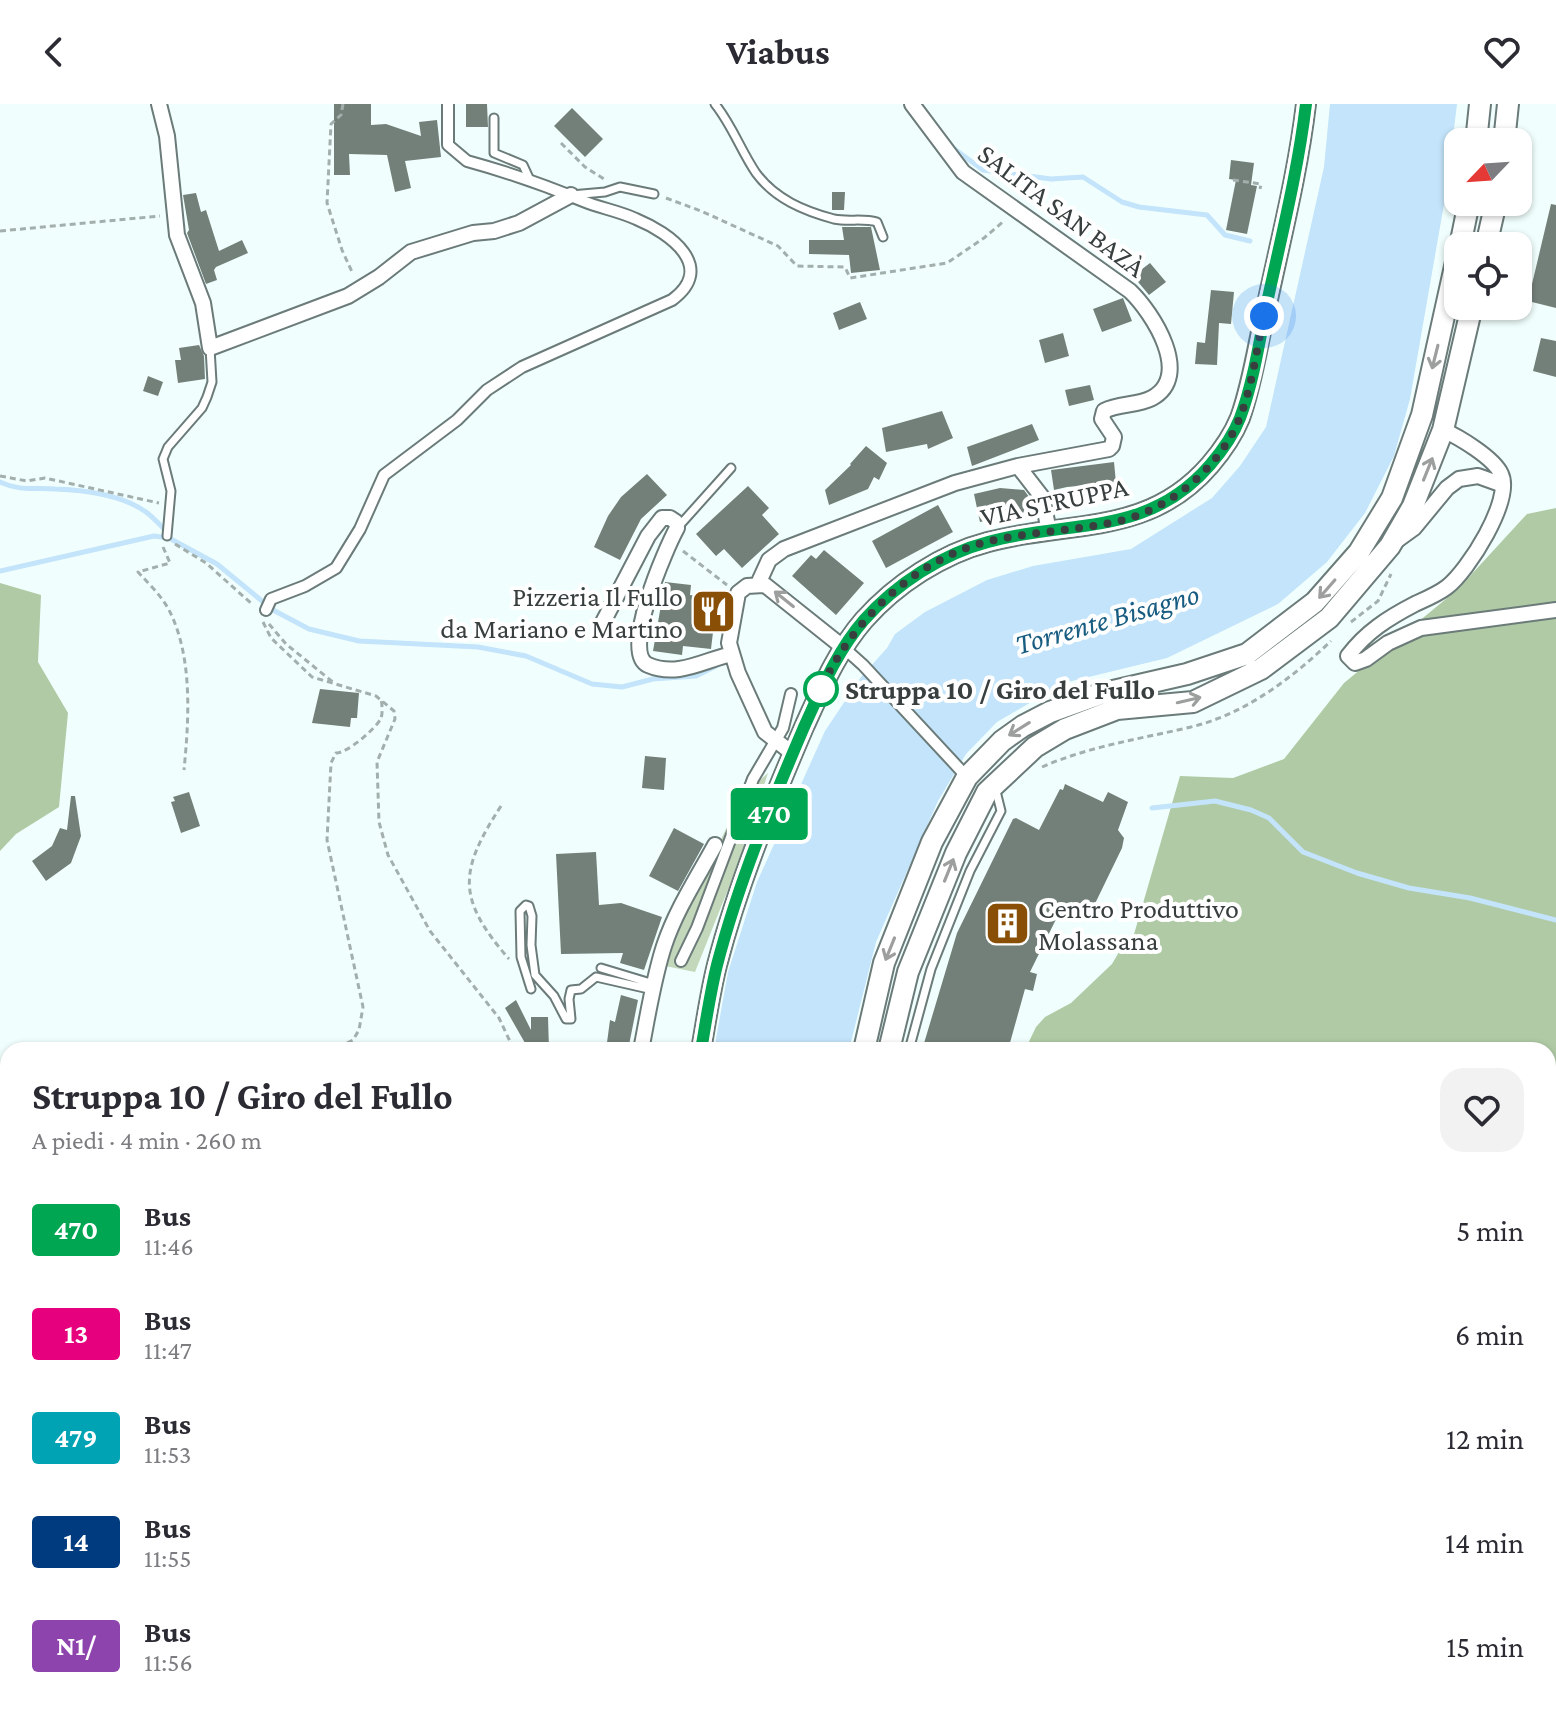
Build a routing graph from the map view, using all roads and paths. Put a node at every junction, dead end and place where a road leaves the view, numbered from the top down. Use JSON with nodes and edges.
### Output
{"nodes":[{"id":1,"x":159,"y":104,"type":"edge"},
{"id":2,"x":343,"y":104,"type":"edge"},
{"id":3,"x":448,"y":104,"type":"edge"},
{"id":4,"x":715,"y":104,"type":"edge"},
{"id":5,"x":1306,"y":104,"type":"edge"},
{"id":6,"x":1480,"y":104,"type":"edge"},
{"id":7,"x":1508,"y":104,"type":"edge"},
{"id":8,"x":916,"y":109,"type":"edge"},
{"id":9,"x":494,"y":118,"type":"dead end"},
{"id":10,"x":1477,"y":128,"type":"edge"},
{"id":11,"x":1505,"y":128,"type":"edge"},
{"id":12,"x":561,"y":143,"type":"dead end"},
{"id":13,"x":529,"y":178,"type":"junction"},
{"id":14,"x":1233,"y":180,"type":"dead end"},
{"id":15,"x":620,"y":187,"type":"junction"},
{"id":16,"x":1268,"y":191,"type":"dead end"},
{"id":17,"x":654,"y":194,"type":"joint"},
{"id":18,"x":571,"y":195,"type":"junction"},
{"id":19,"x":998,"y":196,"type":"junction"},
{"id":20,"x":175,"y":215,"type":"junction"},
{"id":21,"x":0,"y":231,"type":"edge"},
{"id":22,"x":883,"y":237,"type":"dead end"},
{"id":23,"x":379,"y":277,"type":"junction"},
{"id":24,"x":1444,"y":316,"type":"edge"},
{"id":25,"x":1469,"y":320,"type":"edge"},
{"id":26,"x":210,"y":348,"type":"junction"},
{"id":27,"x":1443,"y":430,"type":"junction"},
{"id":28,"x":1018,"y":466,"type":"junction"},
{"id":29,"x":731,"y":468,"type":"dead end"},
{"id":30,"x":0,"y":476,"type":"edge"},
{"id":31,"x":1503,"y":485,"type":"junction"},
{"id":32,"x":171,"y":505,"type":"junction"},
{"id":33,"x":1049,"y":531,"type":"junction"},
{"id":34,"x":167,"y":534,"type":"junction"},
{"id":35,"x":674,"y":534,"type":"junction"},
{"id":36,"x":1390,"y":546,"type":"junction"},
{"id":37,"x":758,"y":584,"type":"junction"},
{"id":38,"x":738,"y":593,"type":"junction"},
{"id":39,"x":254,"y":606,"type":"dead end"},
{"id":40,"x":1556,"y":610,"type":"edge"},
{"id":41,"x":263,"y":614,"type":"junction"},
{"id":42,"x":601,"y":626,"type":"dead end"},
{"id":43,"x":844,"y":648,"type":"junction"},
{"id":44,"x":732,"y":654,"type":"junction"},
{"id":45,"x":337,"y":685,"type":"junction"},
{"id":46,"x":791,"y":694,"type":"dead end"},
{"id":47,"x":381,"y":698,"type":"junction"},
{"id":48,"x":775,"y":742,"type":"junction"},
{"id":49,"x":792,"y":753,"type":"junction"},
{"id":50,"x":184,"y":770,"type":"dead end"},
{"id":51,"x":964,"y":774,"type":"junction"},
{"id":52,"x":995,"y":785,"type":"junction"},
{"id":53,"x":501,"y":806,"type":"dead end"},
{"id":54,"x":736,"y":827,"type":"junction"},
{"id":55,"x":764,"y":827,"type":"junction"},
{"id":56,"x":723,"y":843,"type":"junction"},
{"id":57,"x":692,"y":939,"type":"junction"},
{"id":58,"x":665,"y":944,"type":"junction"},
{"id":59,"x":681,"y":961,"type":"dead end"},
{"id":60,"x":601,"y":968,"type":"dead end"},
{"id":61,"x":527,"y":975,"type":"junction"},
{"id":62,"x":653,"y":987,"type":"junction"},
{"id":63,"x":531,"y":989,"type":"dead end"},
{"id":64,"x":349,"y":1042,"type":"edge"},
{"id":65,"x":510,"y":1042,"type":"edge"},
{"id":66,"x":643,"y":1042,"type":"edge"},
{"id":67,"x":703,"y":1042,"type":"edge"},
{"id":68,"x":866,"y":1042,"type":"edge"},
{"id":69,"x":891,"y":1042,"type":"edge"},
{"id":70,"x":911,"y":1042,"type":"edge"}],
"edges":[{"from":1,"to":20,"type":"street"},
{"from":2,"to":23,"type":"path"},
{"from":3,"to":13,"type":"street"},
{"from":4,"to":22,"type":"lane"},
{"from":5,"to":33,"type":"main road","name":"VIA STRUPPA"},
{"from":6,"to":10,"type":"main road"},
{"from":7,"to":11,"type":"main road"},
{"from":8,"to":19,"type":"street","name":"SALITA SAN BAZÀ"},
{"from":9,"to":13,"type":"lane"},
{"from":12,"to":15,"type":"path"},
{"from":13,"to":18,"type":"street"},
{"from":14,"to":16,"type":"path"},
{"from":15,"to":17,"type":"lane"},
{"from":15,"to":18,"type":"lane"},
{"from":17,"to":19,"type":"path"},
{"from":18,"to":23,"type":"street"},
{"from":18,"to":41,"type":"street"},
{"from":19,"to":28,"type":"street","name":"SALITA SAN BAZÀ"},
{"from":20,"to":21,"type":"path"},
{"from":20,"to":26,"type":"street"},
{"from":23,"to":26,"type":"street"},
{"from":24,"to":51,"type":"main road","one_way":true},
{"from":25,"to":27,"type":"main road"},
{"from":26,"to":32,"type":"lane"},
{"from":27,"to":31,"type":"street"},
{"from":36,"to":27,"type":"main road","one_way":true},
{"from":28,"to":33,"type":"street"},
{"from":28,"to":37,"type":"street"},
{"from":29,"to":35,"type":"lane"},
{"from":30,"to":32,"type":"path"},
{"from":31,"to":36,"type":"street"},
{"from":31,"to":40,"type":"street"},
{"from":32,"to":34,"type":"lane"},
{"from":33,"to":43,"type":"main road","name":"VIA STRUPPA"},
{"from":34,"to":39,"type":"path"},
{"from":34,"to":50,"type":"path"},
{"from":35,"to":38,"type":"path"},
{"from":35,"to":42,"type":"street"},
{"from":35,"to":44,"type":"street"},
{"from":52,"to":36,"type":"main road","one_way":true},
{"from":37,"to":38,"type":"street"},
{"from":43,"to":37,"type":"street","one_way":true},
{"from":38,"to":44,"type":"street"},
{"from":41,"to":45,"type":"path"},
{"from":41,"to":45,"type":"path"},
{"from":43,"to":49,"type":"main road","name":"VIA STRUPPA"},
{"from":43,"to":51,"type":"street"},
{"from":44,"to":48,"type":"street"},
{"from":45,"to":47,"type":"path"},
{"from":46,"to":48,"type":"street"},
{"from":47,"to":64,"type":"path"},
{"from":47,"to":65,"type":"path"},
{"from":48,"to":49,"type":"street"},
{"from":48,"to":54,"type":"street"},
{"from":49,"to":55,"type":"main road","name":"VIA STRUPPA"},
{"from":51,"to":68,"type":"main road","one_way":true},
{"from":69,"to":52,"type":"main road","one_way":true},
{"from":52,"to":70,"type":"lane"},
{"from":53,"to":61,"type":"path"},
{"from":54,"to":55,"type":"street"},
{"from":54,"to":56,"type":"street"},
{"from":55,"to":67,"type":"main road","name":"VIA STRUPPA"},
{"from":56,"to":57,"type":"street"},
{"from":56,"to":58,"type":"street"},
{"from":57,"to":58,"type":"street"},
{"from":57,"to":59,"type":"street"},
{"from":58,"to":62,"type":"street"},
{"from":60,"to":62,"type":"lane"},
{"from":61,"to":62,"type":"lane"},
{"from":61,"to":63,"type":"lane"},
{"from":62,"to":66,"type":"street"}]}
